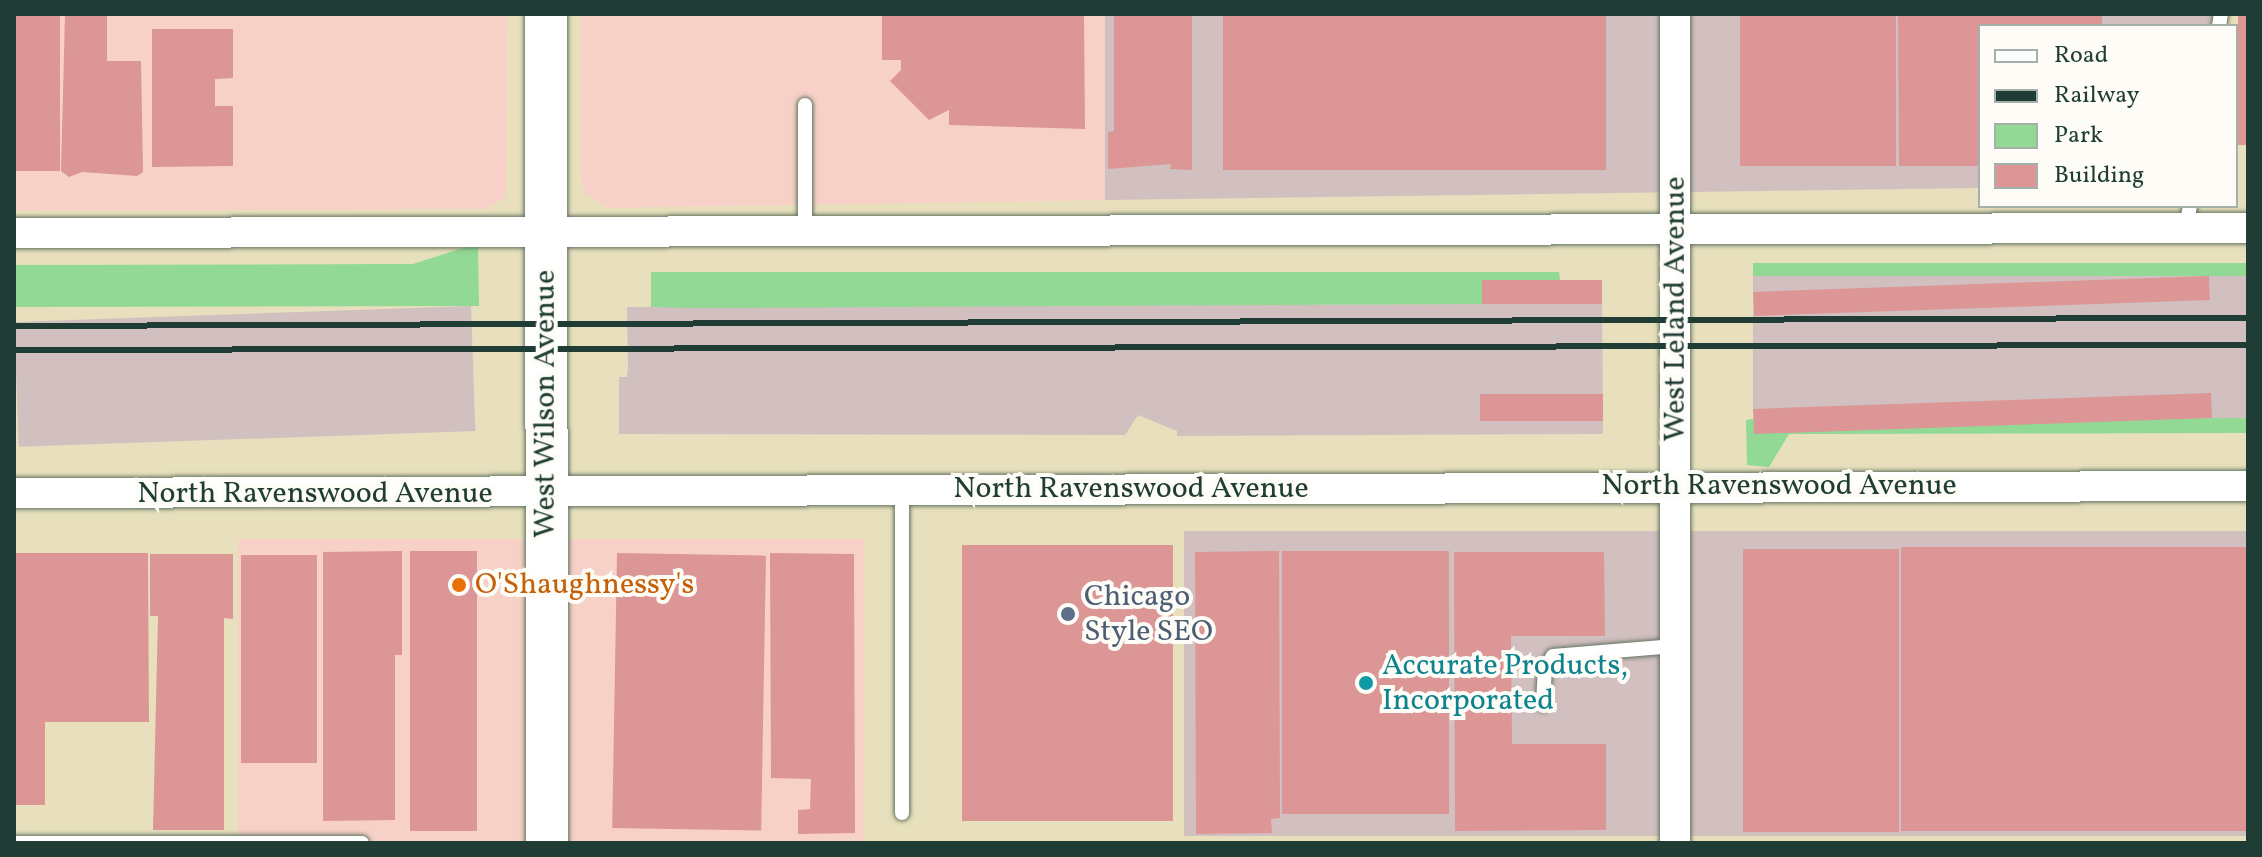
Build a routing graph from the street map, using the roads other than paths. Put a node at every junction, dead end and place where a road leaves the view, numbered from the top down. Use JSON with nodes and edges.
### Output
{"nodes":[{"id":1,"x":546,"y":14,"type":"edge"},
{"id":2,"x":1675,"y":14,"type":"edge"},
{"id":3,"x":805,"y":105,"type":"dead end"},
{"id":4,"x":2188,"y":217,"type":"edge"},
{"id":5,"x":2248,"y":228,"type":"edge"},
{"id":6,"x":1676,"y":232,"type":"junction"},
{"id":7,"x":14,"y":233,"type":"edge"},
{"id":8,"x":546,"y":233,"type":"junction"},
{"id":9,"x":805,"y":233,"type":"junction"},
{"id":10,"x":1676,"y":485,"type":"junction"},
{"id":11,"x":2248,"y":486,"type":"edge"},
{"id":12,"x":902,"y":491,"type":"junction"},
{"id":13,"x":14,"y":493,"type":"edge"},
{"id":14,"x":546,"y":494,"type":"junction"},
{"id":15,"x":1675,"y":646,"type":"junction"},
{"id":16,"x":1543,"y":704,"type":"dead end"},
{"id":17,"x":902,"y":813,"type":"dead end"},
{"id":18,"x":14,"y":843,"type":"edge"},
{"id":19,"x":362,"y":843,"type":"edge"},
{"id":20,"x":547,"y":843,"type":"edge"},
{"id":21,"x":1675,"y":843,"type":"edge"}],
"edges":[{"from":1,"to":8,"type":"street","name":"West Wilson Avenue"},
{"from":2,"to":6,"type":"street","name":"West Leland Avenue"},
{"from":3,"to":9,"type":"lane"},
{"from":4,"to":5,"type":"street"},
{"from":4,"to":6,"type":"street"},
{"from":6,"to":9,"type":"street"},
{"from":6,"to":10,"type":"street","name":"West Leland Avenue"},
{"from":7,"to":8,"type":"street"},
{"from":8,"to":9,"type":"street"},
{"from":8,"to":14,"type":"street","name":"West Wilson Avenue"},
{"from":10,"to":11,"type":"street","name":"North Ravenswood Avenue"},
{"from":10,"to":12,"type":"street","name":"North Ravenswood Avenue"},
{"from":10,"to":15,"type":"street","name":"West Leland Avenue"},
{"from":12,"to":14,"type":"street","name":"North Ravenswood Avenue"},
{"from":12,"to":17,"type":"lane"},
{"from":13,"to":14,"type":"street","name":"North Ravenswood Avenue"},
{"from":14,"to":20,"type":"street","name":"West Wilson Avenue"},
{"from":15,"to":16,"type":"lane"},
{"from":15,"to":21,"type":"street","name":"West Leland Avenue"},
{"from":18,"to":19,"type":"lane"}]}
